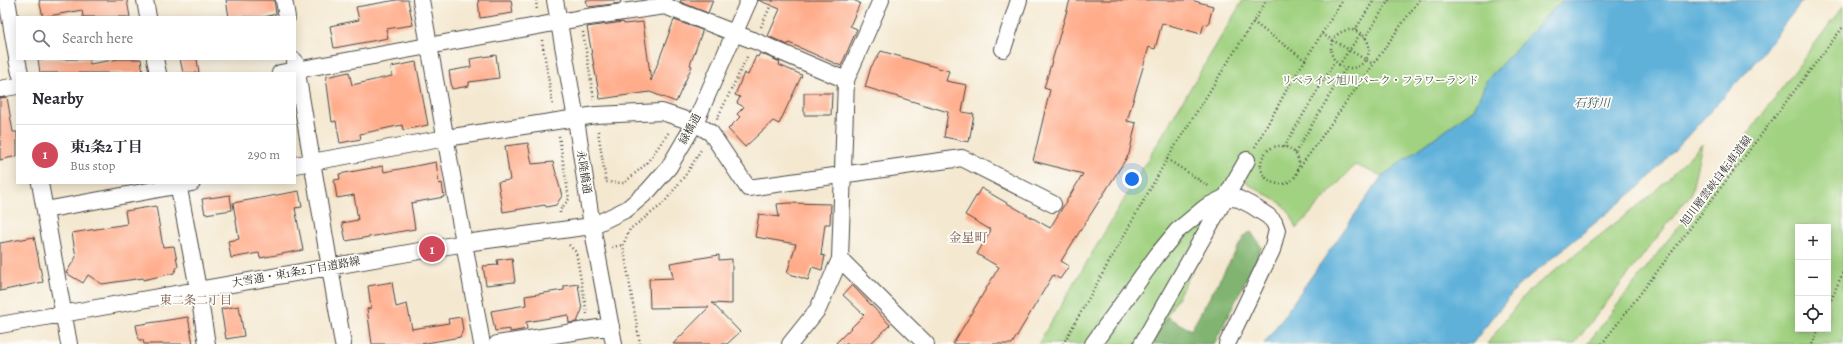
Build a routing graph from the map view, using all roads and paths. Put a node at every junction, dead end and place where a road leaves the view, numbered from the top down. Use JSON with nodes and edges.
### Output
{"nodes":[{"id":1,"x":7,"y":0,"type":"edge"},
{"id":2,"x":145,"y":0,"type":"edge"},
{"id":3,"x":284,"y":0,"type":"edge"},
{"id":4,"x":421,"y":0,"type":"edge"},
{"id":5,"x":536,"y":0,"type":"edge"},
{"id":6,"x":555,"y":0,"type":"edge"},
{"id":7,"x":749,"y":0,"type":"edge"},
{"id":8,"x":881,"y":0,"type":"edge"},
{"id":9,"x":1019,"y":0,"type":"edge"},
{"id":10,"x":1267,"y":0,"type":"edge"},
{"id":11,"x":1343,"y":0,"type":"edge"},
{"id":12,"x":1374,"y":0,"type":"edge"},
{"id":13,"x":1389,"y":0,"type":"edge"},
{"id":14,"x":1419,"y":0,"type":"edge"},
{"id":15,"x":664,"y":3,"type":"edge"},
{"id":16,"x":148,"y":16,"type":"edge"},
{"id":17,"x":287,"y":16,"type":"edge"},
{"id":18,"x":560,"y":22,"type":"junction"},
{"id":19,"x":1253,"y":22,"type":"junction"},
{"id":20,"x":540,"y":26,"type":"junction"},
{"id":21,"x":1843,"y":27,"type":"edge"},
{"id":22,"x":1355,"y":30,"type":"junction"},
{"id":23,"x":1361,"y":33,"type":"junction"},
{"id":24,"x":734,"y":34,"type":"junction"},
{"id":25,"x":1322,"y":34,"type":"junction"},
{"id":26,"x":1366,"y":38,"type":"junction"},
{"id":27,"x":429,"y":46,"type":"junction"},
{"id":28,"x":1003,"y":49,"type":"dead end"},
{"id":29,"x":16,"y":52,"type":"edge"},
{"id":30,"x":17,"y":60,"type":"edge"},
{"id":31,"x":155,"y":60,"type":"edge"},
{"id":32,"x":1305,"y":60,"type":"junction"},
{"id":33,"x":1334,"y":61,"type":"junction"},
{"id":34,"x":296,"y":64,"type":"edge"},
{"id":35,"x":1373,"y":64,"type":"junction"},
{"id":36,"x":1339,"y":65,"type":"junction"},
{"id":37,"x":1346,"y":68,"type":"junction"},
{"id":38,"x":20,"y":72,"type":"edge"},
{"id":39,"x":158,"y":72,"type":"edge"},
{"id":40,"x":282,"y":72,"type":"edge"},
{"id":41,"x":846,"y":80,"type":"junction"},
{"id":42,"x":16,"y":86,"type":"edge"},
{"id":43,"x":0,"y":89,"type":"edge"},
{"id":44,"x":576,"y":118,"type":"junction"},
{"id":45,"x":679,"y":118,"type":"junction"},
{"id":46,"x":556,"y":122,"type":"junction"},
{"id":47,"x":695,"y":123,"type":"junction"},
{"id":48,"x":446,"y":138,"type":"junction"},
{"id":49,"x":1284,"y":147,"type":"junction"},
{"id":50,"x":1294,"y":153,"type":"junction"},
{"id":51,"x":1167,"y":159,"type":"junction"},
{"id":52,"x":1247,"y":160,"type":"joint"},
{"id":53,"x":311,"y":163,"type":"junction"},
{"id":54,"x":296,"y":165,"type":"edge"},
{"id":55,"x":1298,"y":170,"type":"junction"},
{"id":56,"x":842,"y":175,"type":"junction"},
{"id":57,"x":624,"y":183,"type":"dead end"},
{"id":58,"x":40,"y":184,"type":"edge"},
{"id":59,"x":183,"y":184,"type":"edge"},
{"id":60,"x":1226,"y":197,"type":"junction"},
{"id":61,"x":1053,"y":204,"type":"dead end"},
{"id":62,"x":45,"y":210,"type":"junction"},
{"id":63,"x":592,"y":226,"type":"junction"},
{"id":64,"x":562,"y":229,"type":"junction"},
{"id":65,"x":465,"y":243,"type":"junction"},
{"id":66,"x":840,"y":259,"type":"junction"},
{"id":67,"x":330,"y":266,"type":"junction"},
{"id":68,"x":1843,"y":272,"type":"edge"},
{"id":69,"x":198,"y":289,"type":"junction"},
{"id":70,"x":1831,"y":300,"type":"edge"},
{"id":71,"x":64,"y":313,"type":"junction"},
{"id":72,"x":0,"y":325,"type":"edge"},
{"id":73,"x":611,"y":326,"type":"junction"},
{"id":74,"x":590,"y":330,"type":"junction"},
{"id":75,"x":1818,"y":332,"type":"edge"},
{"id":76,"x":69,"y":344,"type":"edge"},
{"id":77,"x":207,"y":344,"type":"edge"},
{"id":78,"x":343,"y":344,"type":"edge"},
{"id":79,"x":482,"y":344,"type":"edge"},
{"id":80,"x":498,"y":344,"type":"edge"},
{"id":81,"x":614,"y":344,"type":"edge"},
{"id":82,"x":790,"y":344,"type":"edge"},
{"id":83,"x":926,"y":344,"type":"edge"},
{"id":84,"x":1063,"y":344,"type":"edge"},
{"id":85,"x":1093,"y":344,"type":"edge"},
{"id":86,"x":1142,"y":344,"type":"edge"},
{"id":87,"x":1227,"y":344,"type":"edge"},
{"id":88,"x":1602,"y":344,"type":"edge"},
{"id":89,"x":1812,"y":344,"type":"edge"}],
"edges":[{"from":1,"to":29,"type":"street"},
{"from":2,"to":16,"type":"street"},
{"from":3,"to":17,"type":"street"},
{"from":4,"to":27,"type":"street"},
{"from":5,"to":20,"type":"path"},
{"from":6,"to":18,"type":"street","name":"永隆橋通"},
{"from":7,"to":24,"type":"street","name":"緑橋通"},
{"from":8,"to":41,"type":"street"},
{"from":9,"to":28,"type":"street"},
{"from":10,"to":19,"type":"path"},
{"from":11,"to":25,"type":"path"},
{"from":12,"to":22,"type":"path"},
{"from":13,"to":26,"type":"path"},
{"from":14,"to":35,"type":"path"},
{"from":15,"to":18,"type":"street"},
{"from":15,"to":24,"type":"street"},
{"from":18,"to":20,"type":"street"},
{"from":18,"to":44,"type":"street","name":"永隆橋通"},
{"from":19,"to":32,"type":"path"},
{"from":19,"to":51,"type":"path"},
{"from":20,"to":27,"type":"street"},
{"from":20,"to":46,"type":"path"},
{"from":21,"to":88,"type":"path","name":"旭川層雲峡自転車道線"},
{"from":22,"to":23,"type":"path"},
{"from":22,"to":33,"type":"path"},
{"from":23,"to":26,"type":"path"},
{"from":23,"to":36,"type":"path"},
{"from":24,"to":41,"type":"street"},
{"from":24,"to":47,"type":"street","name":"緑橋通"},
{"from":25,"to":32,"type":"path"},
{"from":25,"to":35,"type":"path"},
{"from":26,"to":37,"type":"path"},
{"from":27,"to":34,"type":"street"},
{"from":27,"to":48,"type":"street"},
{"from":30,"to":38,"type":"street"},
{"from":31,"to":39,"type":"street"},
{"from":32,"to":52,"type":"path"},
{"from":33,"to":36,"type":"path"},
{"from":33,"to":49,"type":"path"},
{"from":34,"to":40,"type":"street"},
{"from":34,"to":53,"type":"street"},
{"from":35,"to":55,"type":"path"},
{"from":36,"to":37,"type":"path"},
{"from":37,"to":50,"type":"path"},
{"from":41,"to":56,"type":"street"},
{"from":42,"to":43,"type":"street"},
{"from":44,"to":45,"type":"street"},
{"from":44,"to":46,"type":"street"},
{"from":44,"to":63,"type":"street","name":"永隆橋通"},
{"from":45,"to":47,"type":"street"},
{"from":45,"to":57,"type":"path"},
{"from":46,"to":48,"type":"street"},
{"from":46,"to":64,"type":"path"},
{"from":47,"to":56,"type":"street"},
{"from":47,"to":63,"type":"street","name":"緑橋通"},
{"from":48,"to":53,"type":"street"},
{"from":48,"to":65,"type":"street"},
{"from":49,"to":50,"type":"path"},
{"from":49,"to":55,"type":"path"},
{"from":50,"to":55,"type":"path"},
{"from":51,"to":60,"type":"path"},
{"from":51,"to":84,"type":"path"},
{"from":52,"to":60,"type":"street"},
{"from":53,"to":54,"type":"street"},
{"from":53,"to":67,"type":"street"},
{"from":56,"to":61,"type":"street"},
{"from":56,"to":66,"type":"street"},
{"from":58,"to":62,"type":"street"},
{"from":59,"to":62,"type":"street"},
{"from":59,"to":69,"type":"street"},
{"from":60,"to":85,"type":"street"},
{"from":60,"to":86,"type":"street"},
{"from":60,"to":87,"type":"street"},
{"from":62,"to":71,"type":"street"},
{"from":63,"to":64,"type":"street","name":"大雪通・東1条2丁目道路線"},
{"from":63,"to":73,"type":"street","name":"永隆橋通"},
{"from":64,"to":65,"type":"street","name":"大雪通・東1条2丁目道路線"},
{"from":64,"to":74,"type":"path"},
{"from":65,"to":67,"type":"street","name":"大雪通・東1条2丁目道路線"},
{"from":65,"to":79,"type":"street"},
{"from":66,"to":82,"type":"street"},
{"from":66,"to":83,"type":"street"},
{"from":67,"to":69,"type":"street","name":"大雪通・東1条2丁目道路線"},
{"from":67,"to":78,"type":"street"},
{"from":68,"to":70,"type":"path"},
{"from":69,"to":71,"type":"street","name":"大雪通・東1条2丁目道路線"},
{"from":69,"to":77,"type":"street"},
{"from":71,"to":72,"type":"street","name":"大雪通・東1条2丁目道路線"},
{"from":71,"to":76,"type":"street"},
{"from":73,"to":74,"type":"street"},
{"from":73,"to":81,"type":"street","name":"永隆橋通"},
{"from":74,"to":80,"type":"street"},
{"from":75,"to":89,"type":"path"}]}
